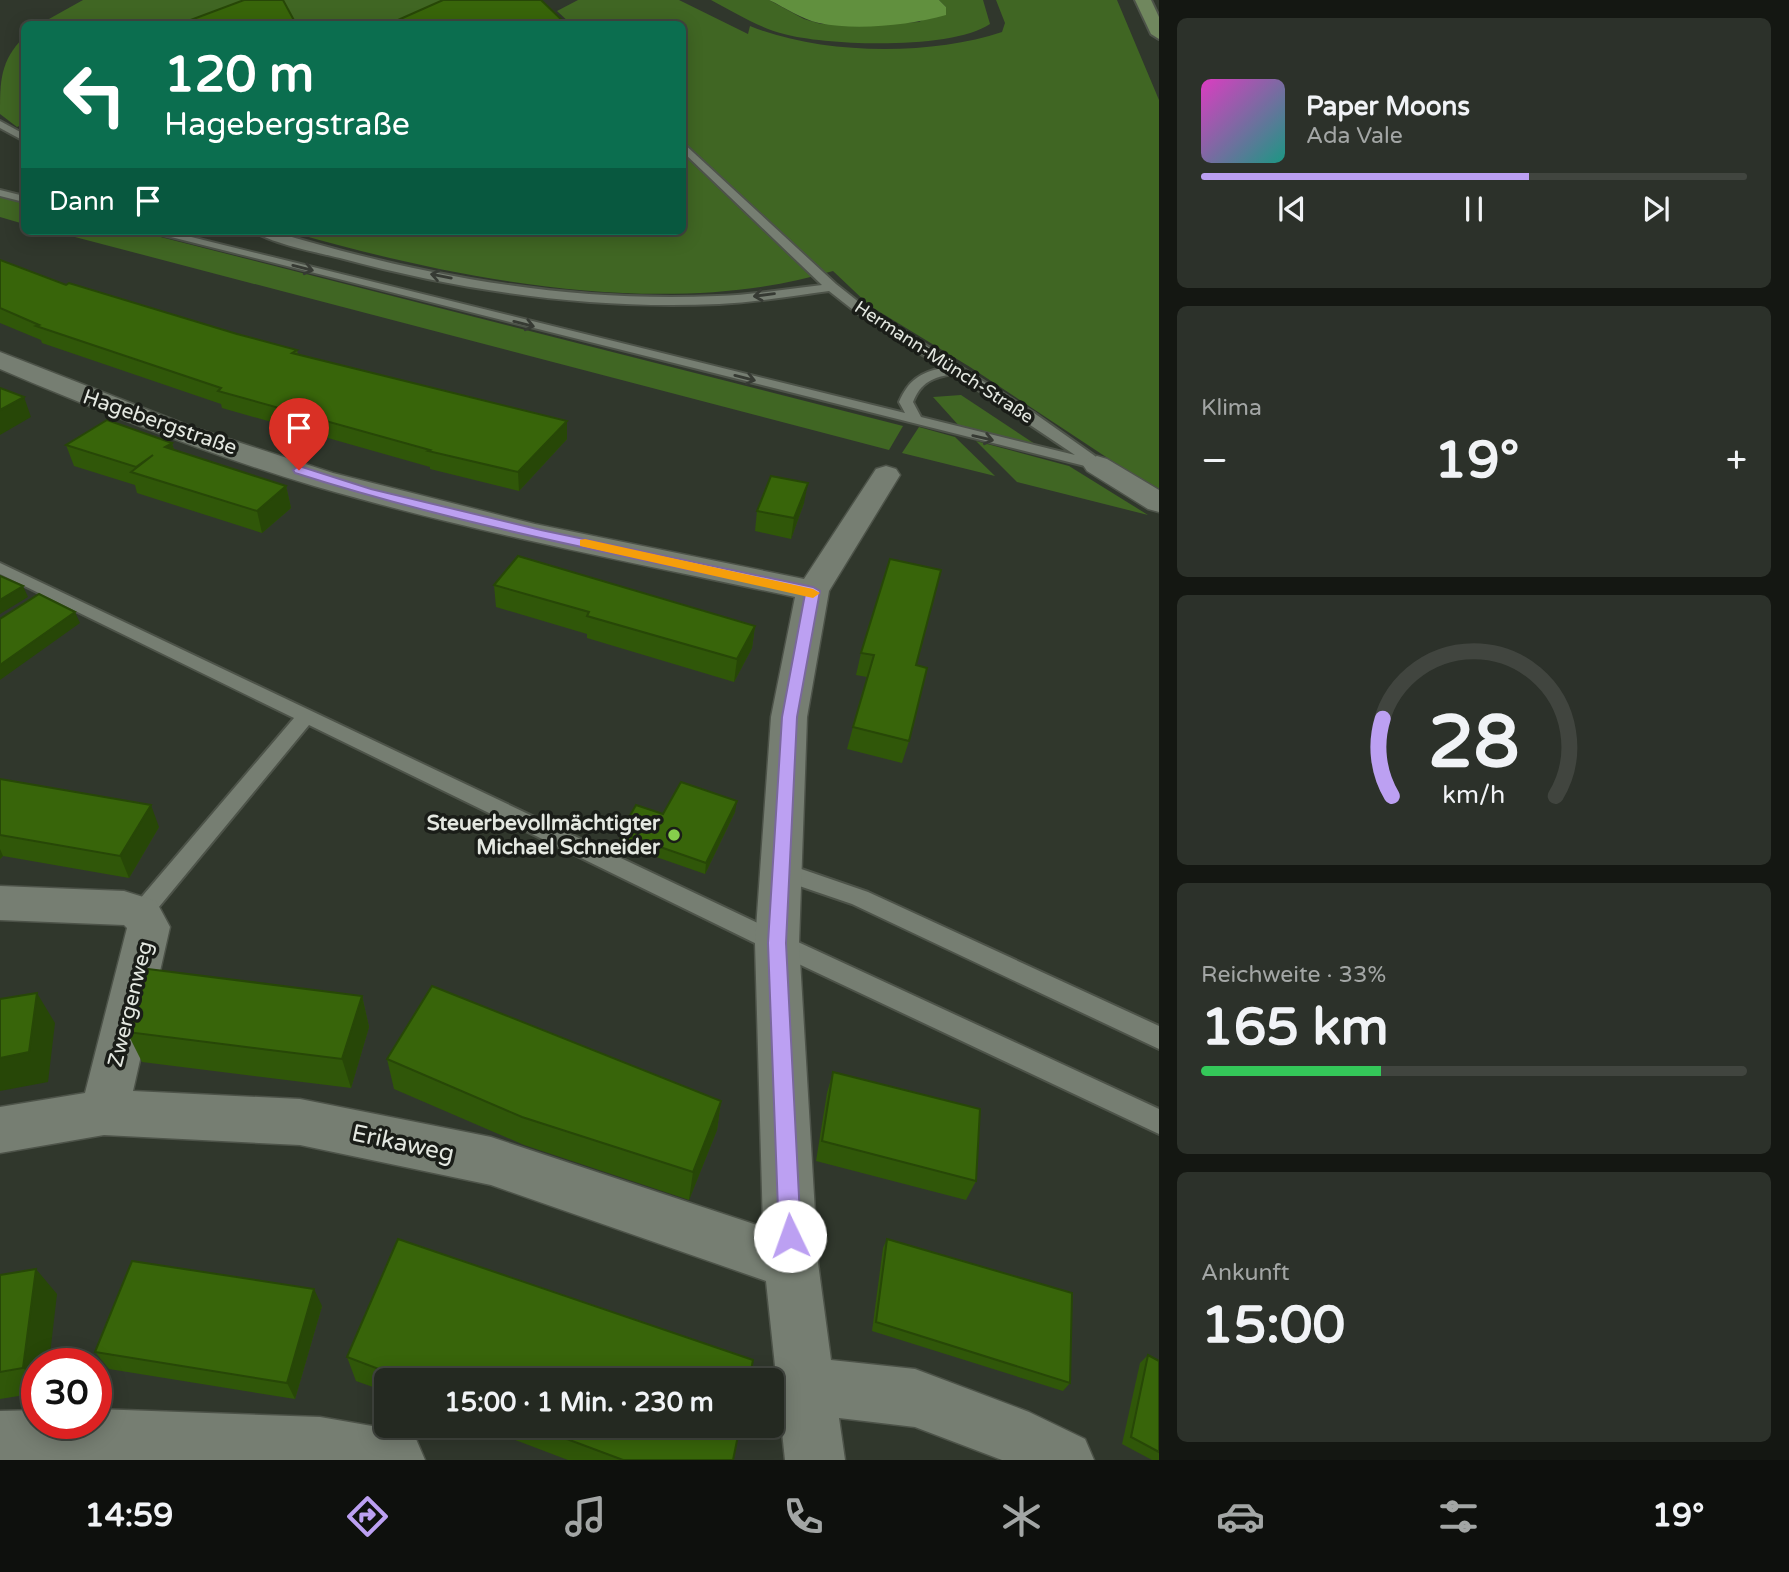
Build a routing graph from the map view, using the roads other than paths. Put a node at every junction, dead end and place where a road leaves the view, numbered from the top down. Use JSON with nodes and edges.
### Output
{"nodes":[{"id":1,"x":1143,"y":0,"type":"edge"},
{"id":2,"x":1159,"y":34,"type":"edge"},
{"id":3,"x":0,"y":124,"type":"edge"},
{"id":4,"x":21,"y":136,"type":"edge"},
{"id":5,"x":686,"y":149,"type":"edge"},
{"id":6,"x":0,"y":193,"type":"edge"},
{"id":7,"x":21,"y":198,"type":"edge"},
{"id":8,"x":169,"y":235,"type":"edge"},
{"id":9,"x":276,"y":235,"type":"edge"},
{"id":10,"x":832,"y":287,"type":"junction"},
{"id":11,"x":0,"y":360,"type":"edge"},
{"id":12,"x":956,"y":370,"type":"junction"},
{"id":13,"x":917,"y":422,"type":"junction"},
{"id":14,"x":1097,"y":464,"type":"junction"},
{"id":15,"x":886,"y":475,"type":"dead end"},
{"id":16,"x":1159,"y":503,"type":"edge"},
{"id":17,"x":0,"y":568,"type":"edge"},
{"id":18,"x":813,"y":591,"type":"junction"},
{"id":19,"x":306,"y":716,"type":"junction"},
{"id":20,"x":781,"y":871,"type":"junction"},
{"id":21,"x":0,"y":903,"type":"edge"},
{"id":22,"x":141,"y":913,"type":"junction"},
{"id":23,"x":777,"y":943,"type":"junction"},
{"id":24,"x":1159,"y":1038,"type":"edge"},
{"id":25,"x":104,"y":1112,"type":"junction"},
{"id":26,"x":1159,"y":1122,"type":"edge"},
{"id":27,"x":0,"y":1130,"type":"edge"},
{"id":28,"x":791,"y":1263,"type":"junction"},
{"id":29,"x":804,"y":1385,"type":"junction"},
{"id":30,"x":0,"y":1440,"type":"edge"},
{"id":31,"x":395,"y":1460,"type":"edge"},
{"id":32,"x":815,"y":1460,"type":"edge"},
{"id":33,"x":1064,"y":1460,"type":"edge"}],
"edges":[{"from":1,"to":2,"type":"main road"},
{"from":3,"to":4,"type":"lane"},
{"from":5,"to":10,"type":"lane","name":"Hermann-Münch-Straße"},
{"from":6,"to":7,"type":"lane"},
{"from":8,"to":13,"type":"lane","one_way":true},
{"from":10,"to":9,"type":"lane","one_way":true},
{"from":10,"to":12,"type":"lane","name":"Hermann-Münch-Straße"},
{"from":11,"to":18,"type":"street","name":"Hagebergstraße"},
{"from":12,"to":13,"type":"lane"},
{"from":12,"to":14,"type":"lane","name":"Hermann-Münch-Straße"},
{"from":13,"to":14,"type":"lane","one_way":true},
{"from":14,"to":16,"type":"street","name":"Hermann-Münch-Straße"},
{"from":15,"to":18,"type":"street"},
{"from":17,"to":19,"type":"lane"},
{"from":18,"to":20,"type":"street"},
{"from":19,"to":22,"type":"lane"},
{"from":19,"to":23,"type":"lane"},
{"from":20,"to":23,"type":"street"},
{"from":20,"to":24,"type":"lane"},
{"from":21,"to":22,"type":"street","name":"Zwergenweg"},
{"from":22,"to":25,"type":"street","name":"Zwergenweg"},
{"from":23,"to":26,"type":"lane"},
{"from":23,"to":28,"type":"street"},
{"from":25,"to":27,"type":"street","name":"Erikaweg"},
{"from":25,"to":28,"type":"street","name":"Erikaweg"},
{"from":28,"to":29,"type":"street"},
{"from":29,"to":32,"type":"street"},
{"from":29,"to":33,"type":"street"},
{"from":30,"to":31,"type":"street"}]}
